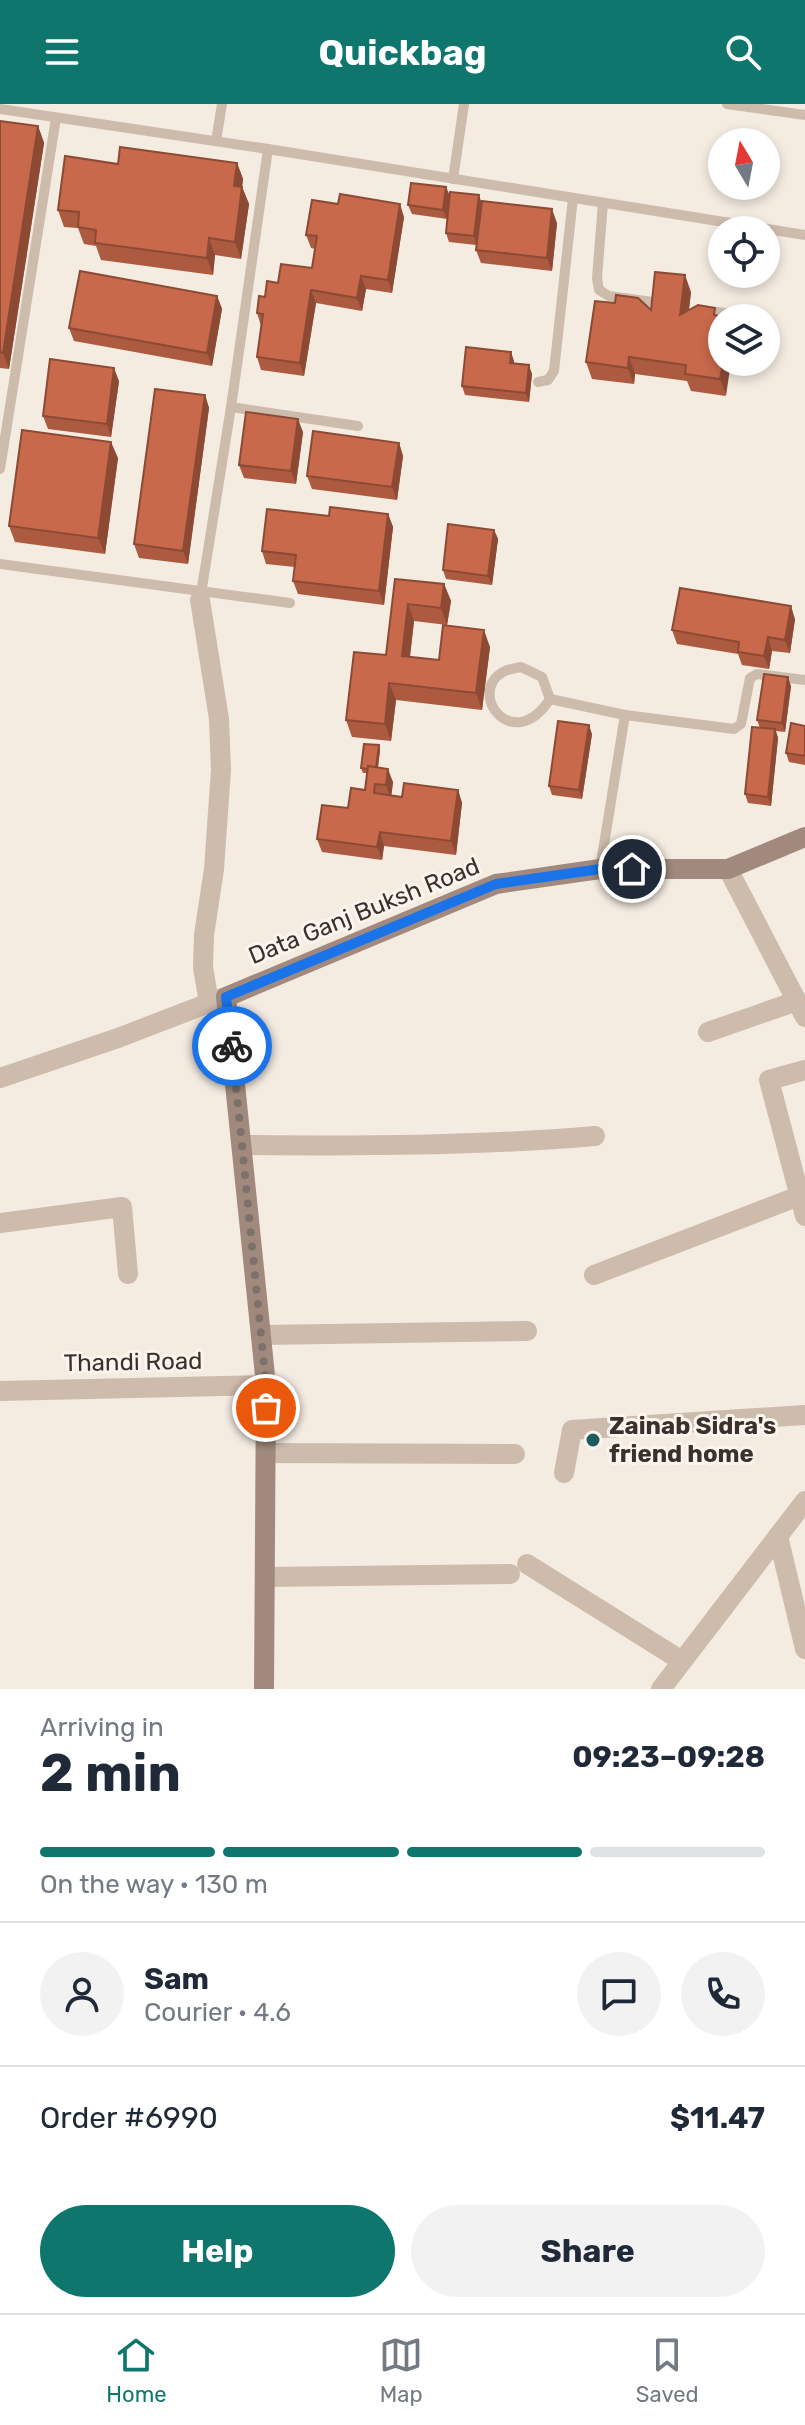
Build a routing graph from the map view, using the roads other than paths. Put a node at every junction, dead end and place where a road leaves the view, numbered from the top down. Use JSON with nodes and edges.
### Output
{"nodes":[{"id":1,"x":222,"y":104,"type":"edge"},
{"id":2,"x":464,"y":104,"type":"edge"},
{"id":3,"x":727,"y":104,"type":"edge"},
{"id":4,"x":0,"y":109,"type":"edge"},
{"id":5,"x":805,"y":115,"type":"edge"},
{"id":6,"x":56,"y":118,"type":"junction"},
{"id":7,"x":216,"y":141,"type":"junction"},
{"id":8,"x":268,"y":149,"type":"junction"},
{"id":9,"x":453,"y":179,"type":"junction"},
{"id":10,"x":573,"y":198,"type":"junction"},
{"id":11,"x":603,"y":203,"type":"junction"},
{"id":12,"x":805,"y":235,"type":"edge"},
{"id":13,"x":660,"y":303,"type":"edge"},
{"id":14,"x":689,"y":308,"type":"edge"},
{"id":15,"x":708,"y":311,"type":"edge"},
{"id":16,"x":538,"y":382,"type":"dead end"},
{"id":17,"x":231,"y":407,"type":"junction"},
{"id":18,"x":358,"y":426,"type":"dead end"},
{"id":19,"x":0,"y":469,"type":"edge"},
{"id":20,"x":0,"y":564,"type":"edge"},
{"id":21,"x":200,"y":595,"type":"junction"},
{"id":22,"x":290,"y":603,"type":"dead end"},
{"id":23,"x":805,"y":680,"type":"edge"},
{"id":24,"x":550,"y":699,"type":"junction"},
{"id":25,"x":625,"y":715,"type":"junction"},
{"id":26,"x":805,"y":837,"type":"edge"},
{"id":27,"x":600,"y":869,"type":"junction"},
{"id":28,"x":728,"y":869,"type":"junction"},
{"id":29,"x":218,"y":1000,"type":"junction"},
{"id":30,"x":801,"y":1009,"type":"edge"},
{"id":31,"x":708,"y":1032,"type":"dead end"},
{"id":32,"x":805,"y":1070,"type":"edge"},
{"id":33,"x":0,"y":1078,"type":"edge"},
{"id":34,"x":595,"y":1136,"type":"dead end"},
{"id":35,"x":242,"y":1145,"type":"junction"},
{"id":36,"x":799,"y":1196,"type":"junction"},
{"id":37,"x":805,"y":1216,"type":"edge"},
{"id":38,"x":0,"y":1223,"type":"edge"},
{"id":39,"x":128,"y":1274,"type":"dead end"},
{"id":40,"x":594,"y":1275,"type":"dead end"},
{"id":41,"x":527,"y":1331,"type":"dead end"},
{"id":42,"x":261,"y":1335,"type":"junction"},
{"id":43,"x":266,"y":1385,"type":"junction"},
{"id":44,"x":0,"y":1391,"type":"edge"},
{"id":45,"x":805,"y":1415,"type":"edge"},
{"id":46,"x":266,"y":1453,"type":"junction"},
{"id":47,"x":515,"y":1454,"type":"dead end"},
{"id":48,"x":564,"y":1473,"type":"dead end"},
{"id":49,"x":805,"y":1501,"type":"edge"},
{"id":50,"x":778,"y":1536,"type":"junction"},
{"id":51,"x":265,"y":1577,"type":"junction"},
{"id":52,"x":797,"y":1580,"type":"edge"},
{"id":53,"x":805,"y":1649,"type":"edge"},
{"id":54,"x":682,"y":1661,"type":"junction"},
{"id":55,"x":264,"y":1689,"type":"edge"},
{"id":56,"x":661,"y":1689,"type":"edge"}],
"edges":[{"from":1,"to":7,"type":"lane"},
{"from":2,"to":9,"type":"lane"},
{"from":3,"to":5,"type":"lane"},
{"from":4,"to":6,"type":"lane"},
{"from":6,"to":7,"type":"lane"},
{"from":6,"to":19,"type":"lane"},
{"from":7,"to":8,"type":"lane"},
{"from":8,"to":9,"type":"lane"},
{"from":8,"to":17,"type":"lane"},
{"from":9,"to":10,"type":"lane"},
{"from":10,"to":11,"type":"lane"},
{"from":10,"to":16,"type":"lane"},
{"from":11,"to":12,"type":"lane"},
{"from":11,"to":13,"type":"lane"},
{"from":14,"to":15,"type":"lane"},
{"from":17,"to":18,"type":"lane"},
{"from":17,"to":21,"type":"lane"},
{"from":20,"to":21,"type":"lane"},
{"from":21,"to":22,"type":"lane"},
{"from":21,"to":29,"type":"street"},
{"from":23,"to":25,"type":"lane"},
{"from":24,"to":24,"type":"lane"},
{"from":24,"to":25,"type":"lane"},
{"from":25,"to":27,"type":"lane"},
{"from":26,"to":28,"type":"street","name":"Data Ganj Buksh Road"},
{"from":27,"to":28,"type":"street","name":"Data Ganj Buksh Road"},
{"from":27,"to":29,"type":"street","name":"Data Ganj Buksh Road"},
{"from":28,"to":30,"type":"street"},
{"from":29,"to":33,"type":"street","name":"Data Ganj Buksh Road"},
{"from":29,"to":35,"type":"street"},
{"from":30,"to":31,"type":"street"},
{"from":32,"to":36,"type":"street"},
{"from":34,"to":35,"type":"street"},
{"from":35,"to":42,"type":"street"},
{"from":36,"to":37,"type":"street"},
{"from":36,"to":40,"type":"street"},
{"from":38,"to":39,"type":"street"},
{"from":41,"to":42,"type":"street"},
{"from":42,"to":43,"type":"street"},
{"from":43,"to":44,"type":"street","name":"Thandi Road"},
{"from":43,"to":46,"type":"street"},
{"from":45,"to":48,"type":"street"},
{"from":46,"to":47,"type":"street"},
{"from":46,"to":51,"type":"street"},
{"from":49,"to":50,"type":"street"},
{"from":50,"to":52,"type":"street"},
{"from":50,"to":54,"type":"street"},
{"from":51,"to":54,"type":"street"},
{"from":51,"to":55,"type":"street"},
{"from":52,"to":53,"type":"street"},
{"from":54,"to":56,"type":"street"}]}
